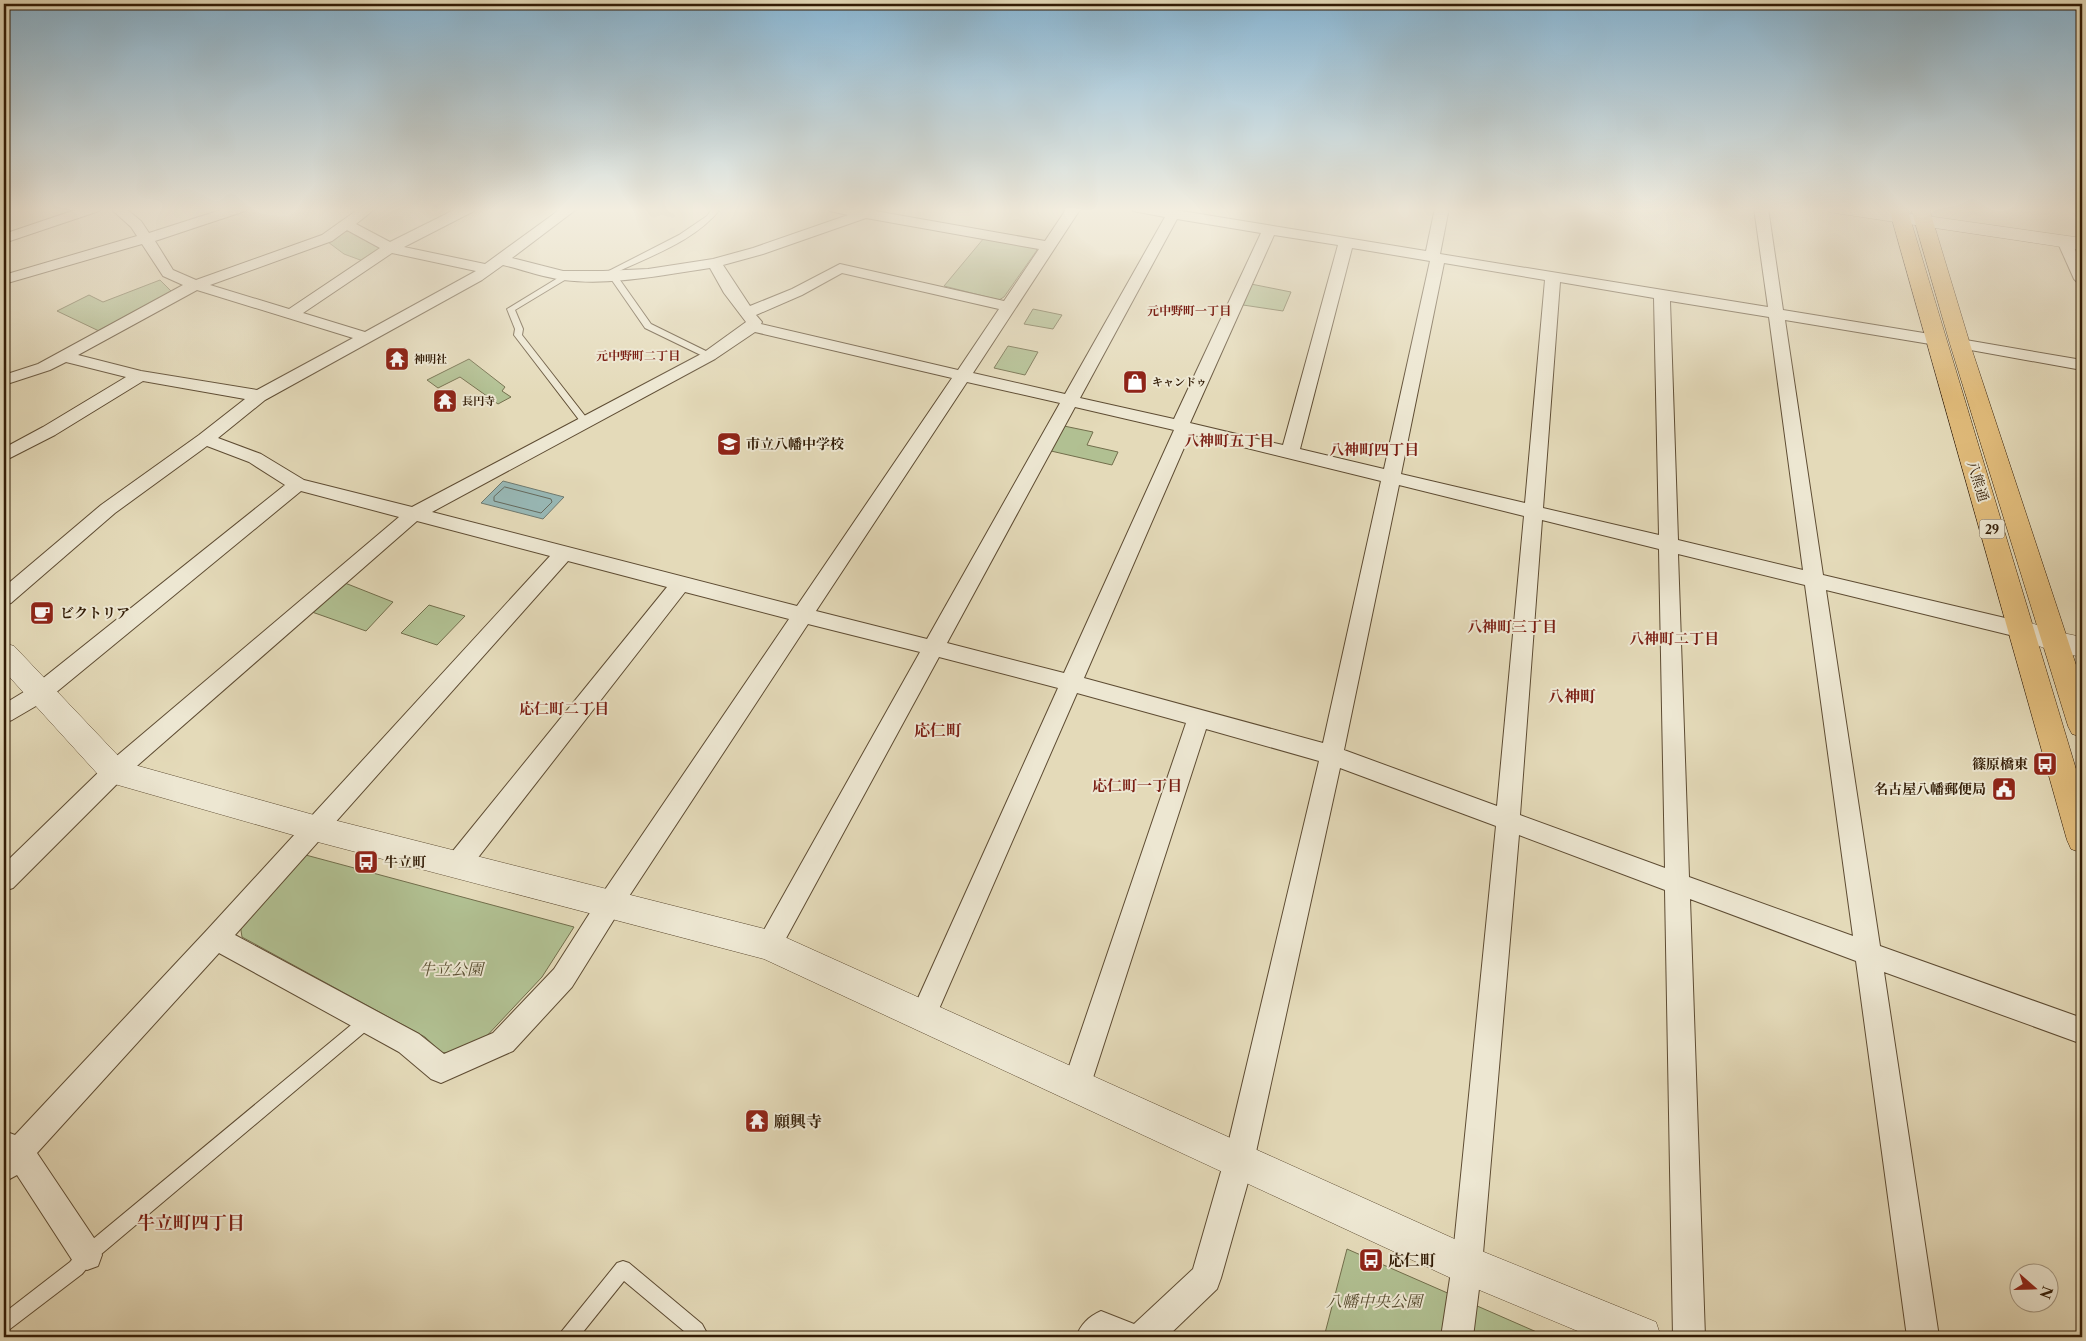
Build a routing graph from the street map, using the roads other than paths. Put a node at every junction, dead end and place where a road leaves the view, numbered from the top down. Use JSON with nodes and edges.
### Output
{"nodes":[{"id":1,"x":36,"y":271,"type":"edge"},
{"id":2,"x":166,"y":271,"type":"edge"},
{"id":3,"x":235,"y":271,"type":"edge"},
{"id":4,"x":356,"y":271,"type":"edge"},
{"id":5,"x":483,"y":271,"type":"edge"},
{"id":6,"x":539,"y":271,"type":"edge"},
{"id":7,"x":616,"y":271,"type":"edge"},
{"id":8,"x":664,"y":271,"type":"edge"},
{"id":9,"x":719,"y":271,"type":"edge"},
{"id":10,"x":835,"y":271,"type":"edge"},
{"id":11,"x":851,"y":271,"type":"edge"},
{"id":12,"x":1032,"y":271,"type":"edge"},
{"id":13,"x":1142,"y":271,"type":"edge"},
{"id":14,"x":1251,"y":271,"type":"edge"},
{"id":15,"x":1338,"y":271,"type":"edge"},
{"id":16,"x":1432,"y":271,"type":"edge"},
{"id":17,"x":1515,"y":271,"type":"edge"},
{"id":18,"x":1769,"y":271,"type":"edge"},
{"id":19,"x":1922,"y":271,"type":"edge"},
{"id":20,"x":1933,"y":271,"type":"edge"},
{"id":21,"x":569,"y":275,"type":"junction"},
{"id":22,"x":608,"y":275,"type":"junction"},
{"id":23,"x":1553,"y":277,"type":"junction"},
{"id":24,"x":4,"y":280,"type":"edge"},
{"id":25,"x":195,"y":285,"type":"junction"},
{"id":26,"x":1662,"y":295,"type":"junction"},
{"id":27,"x":1008,"y":306,"type":"junction"},
{"id":28,"x":291,"y":314,"type":"junction"},
{"id":29,"x":1775,"y":314,"type":"junction"},
{"id":30,"x":750,"y":320,"type":"junction"},
{"id":31,"x":365,"y":337,"type":"junction"},
{"id":32,"x":1936,"y":340,"type":"junction"},
{"id":33,"x":1960,"y":344,"type":"junction"},
{"id":34,"x":64,"y":356,"type":"junction"},
{"id":35,"x":709,"y":356,"type":"junction"},
{"id":36,"x":2082,"y":365,"type":"edge"},
{"id":37,"x":140,"y":376,"type":"junction"},
{"id":38,"x":962,"y":376,"type":"junction"},
{"id":39,"x":4,"y":380,"type":"edge"},
{"id":40,"x":259,"y":396,"type":"junction"},
{"id":41,"x":1070,"y":400,"type":"junction"},
{"id":42,"x":586,"y":422,"type":"junction"},
{"id":43,"x":1182,"y":427,"type":"junction"},
{"id":44,"x":205,"y":439,"type":"junction"},
{"id":45,"x":1290,"y":452,"type":"junction"},
{"id":46,"x":4,"y":455,"type":"edge"},
{"id":47,"x":1391,"y":477,"type":"junction"},
{"id":48,"x":298,"y":484,"type":"junction"},
{"id":49,"x":1534,"y":512,"type":"junction"},
{"id":50,"x":414,"y":514,"type":"junction"},
{"id":51,"x":1668,"y":544,"type":"junction"},
{"id":52,"x":564,"y":553,"type":"junction"},
{"id":53,"x":1814,"y":580,"type":"junction"},
{"id":54,"x":680,"y":584,"type":"junction"},
{"id":55,"x":4,"y":598,"type":"edge"},
{"id":56,"x":802,"y":615,"type":"junction"},
{"id":57,"x":2022,"y":630,"type":"junction"},
{"id":58,"x":2056,"y":642,"type":"junction"},
{"id":59,"x":2082,"y":647,"type":"edge"},
{"id":60,"x":933,"y":648,"type":"junction"},
{"id":61,"x":4,"y":653,"type":"edge"},
{"id":62,"x":1072,"y":683,"type":"junction"},
{"id":63,"x":40,"y":694,"type":"junction"},
{"id":64,"x":4,"y":714,"type":"edge"},
{"id":65,"x":1198,"y":718,"type":"junction"},
{"id":66,"x":2082,"y":726,"type":"edge"},
{"id":67,"x":1332,"y":754,"type":"junction"},
{"id":68,"x":114,"y":772,"type":"junction"},
{"id":69,"x":1508,"y":820,"type":"junction"},
{"id":70,"x":314,"y":828,"type":"junction"},
{"id":71,"x":2082,"y":840,"type":"edge"},
{"id":72,"x":457,"y":865,"type":"junction"},
{"id":73,"x":4,"y":880,"type":"edge"},
{"id":74,"x":1677,"y":883,"type":"junction"},
{"id":75,"x":609,"y":905,"type":"junction"},
{"id":76,"x":216,"y":938,"type":"junction"},
{"id":77,"x":769,"y":946,"type":"junction"},
{"id":78,"x":1868,"y":954,"type":"junction"},
{"id":79,"x":922,"y":1016,"type":"junction"},
{"id":80,"x":367,"y":1021,"type":"junction"},
{"id":81,"x":2082,"y":1031,"type":"edge"},
{"id":82,"x":1076,"y":1087,"type":"junction"},
{"id":83,"x":9,"y":1155,"type":"edge"},
{"id":84,"x":1238,"y":1161,"type":"junction"},
{"id":85,"x":87,"y":1255,"type":"junction"},
{"id":86,"x":1467,"y":1264,"type":"junction"},
{"id":87,"x":4,"y":1323,"type":"edge"},
{"id":88,"x":568,"y":1337,"type":"edge"},
{"id":89,"x":701,"y":1337,"type":"edge"},
{"id":90,"x":1092,"y":1337,"type":"edge"},
{"id":91,"x":1128,"y":1337,"type":"edge"},
{"id":92,"x":1144,"y":1337,"type":"edge"},
{"id":93,"x":1457,"y":1337,"type":"edge"},
{"id":94,"x":1641,"y":1337,"type":"edge"},
{"id":95,"x":1689,"y":1337,"type":"edge"},
{"id":96,"x":1923,"y":1337,"type":"edge"}],
"edges":[{"from":1,"to":24,"type":"street"},
{"from":2,"to":25,"type":"street"},
{"from":3,"to":25,"type":"street"},
{"from":4,"to":28,"type":"street"},
{"from":5,"to":31,"type":"street"},
{"from":6,"to":21,"type":"street"},
{"from":7,"to":22,"type":"lane"},
{"from":8,"to":22,"type":"street"},
{"from":9,"to":30,"type":"street"},
{"from":10,"to":30,"type":"street"},
{"from":11,"to":27,"type":"street"},
{"from":12,"to":27,"type":"street"},
{"from":13,"to":41,"type":"street"},
{"from":14,"to":43,"type":"street"},
{"from":15,"to":45,"type":"street"},
{"from":16,"to":47,"type":"street"},
{"from":17,"to":23,"type":"street"},
{"from":18,"to":29,"type":"street"},
{"from":19,"to":32,"type":"main road","name":"八熊通","number":"29"},
{"from":20,"to":33,"type":"main road","name":"八熊通","number":"29"},
{"from":21,"to":22,"type":"street"},
{"from":21,"to":42,"type":"lane"},
{"from":22,"to":35,"type":"lane"},
{"from":23,"to":26,"type":"street"},
{"from":23,"to":49,"type":"street"},
{"from":25,"to":28,"type":"street"},
{"from":25,"to":34,"type":"street"},
{"from":26,"to":29,"type":"street"},
{"from":26,"to":51,"type":"street"},
{"from":27,"to":38,"type":"street"},
{"from":28,"to":31,"type":"street"},
{"from":29,"to":32,"type":"street"},
{"from":29,"to":53,"type":"street"},
{"from":30,"to":35,"type":"street"},
{"from":30,"to":38,"type":"street"},
{"from":31,"to":40,"type":"street"},
{"from":32,"to":57,"type":"main road","name":"八熊通","number":"29"},
{"from":33,"to":36,"type":"street"},
{"from":33,"to":58,"type":"main road","name":"八熊通","number":"29"},
{"from":34,"to":37,"type":"street"},
{"from":34,"to":39,"type":"street"},
{"from":35,"to":42,"type":"street"},
{"from":37,"to":40,"type":"street"},
{"from":37,"to":46,"type":"street"},
{"from":38,"to":41,"type":"street"},
{"from":38,"to":56,"type":"street"},
{"from":40,"to":44,"type":"street"},
{"from":41,"to":43,"type":"street"},
{"from":41,"to":60,"type":"street"},
{"from":42,"to":50,"type":"street"},
{"from":43,"to":45,"type":"street"},
{"from":43,"to":62,"type":"street"},
{"from":44,"to":48,"type":"street"},
{"from":44,"to":55,"type":"street"},
{"from":45,"to":47,"type":"street"},
{"from":47,"to":49,"type":"street"},
{"from":47,"to":67,"type":"street"},
{"from":48,"to":50,"type":"street"},
{"from":48,"to":63,"type":"street"},
{"from":49,"to":51,"type":"street"},
{"from":49,"to":69,"type":"street"},
{"from":50,"to":52,"type":"street"},
{"from":50,"to":68,"type":"street"},
{"from":51,"to":53,"type":"street"},
{"from":51,"to":74,"type":"street"},
{"from":52,"to":54,"type":"street"},
{"from":52,"to":70,"type":"street"},
{"from":53,"to":57,"type":"street"},
{"from":53,"to":78,"type":"street"},
{"from":54,"to":56,"type":"street"},
{"from":54,"to":72,"type":"street"},
{"from":56,"to":60,"type":"street"},
{"from":56,"to":75,"type":"street"},
{"from":57,"to":58,"type":"street"},
{"from":57,"to":71,"type":"main road","name":"八熊通","number":"29"},
{"from":58,"to":59,"type":"street"},
{"from":58,"to":66,"type":"main road","name":"八熊通","number":"29"},
{"from":60,"to":62,"type":"street"},
{"from":60,"to":77,"type":"street"},
{"from":61,"to":63,"type":"street"},
{"from":62,"to":65,"type":"street"},
{"from":62,"to":79,"type":"street"},
{"from":63,"to":64,"type":"street"},
{"from":63,"to":68,"type":"street"},
{"from":65,"to":67,"type":"street"},
{"from":65,"to":82,"type":"street"},
{"from":67,"to":69,"type":"street"},
{"from":67,"to":84,"type":"street"},
{"from":68,"to":70,"type":"street"},
{"from":68,"to":73,"type":"street"},
{"from":69,"to":74,"type":"street"},
{"from":69,"to":86,"type":"street"},
{"from":70,"to":72,"type":"street"},
{"from":70,"to":76,"type":"street"},
{"from":72,"to":75,"type":"street"},
{"from":74,"to":78,"type":"street"},
{"from":74,"to":95,"type":"street"},
{"from":75,"to":77,"type":"street"},
{"from":75,"to":80,"type":"street"},
{"from":76,"to":80,"type":"street"},
{"from":76,"to":83,"type":"street"},
{"from":77,"to":79,"type":"street"},
{"from":78,"to":81,"type":"street"},
{"from":78,"to":96,"type":"street"},
{"from":79,"to":82,"type":"street"},
{"from":80,"to":85,"type":"lane"},
{"from":82,"to":84,"type":"street"},
{"from":83,"to":85,"type":"street"},
{"from":84,"to":86,"type":"street"},
{"from":84,"to":92,"type":"street"},
{"from":85,"to":87,"type":"lane"},
{"from":86,"to":93,"type":"street"},
{"from":86,"to":94,"type":"street"},
{"from":88,"to":89,"type":"lane"},
{"from":90,"to":91,"type":"street"}]}
